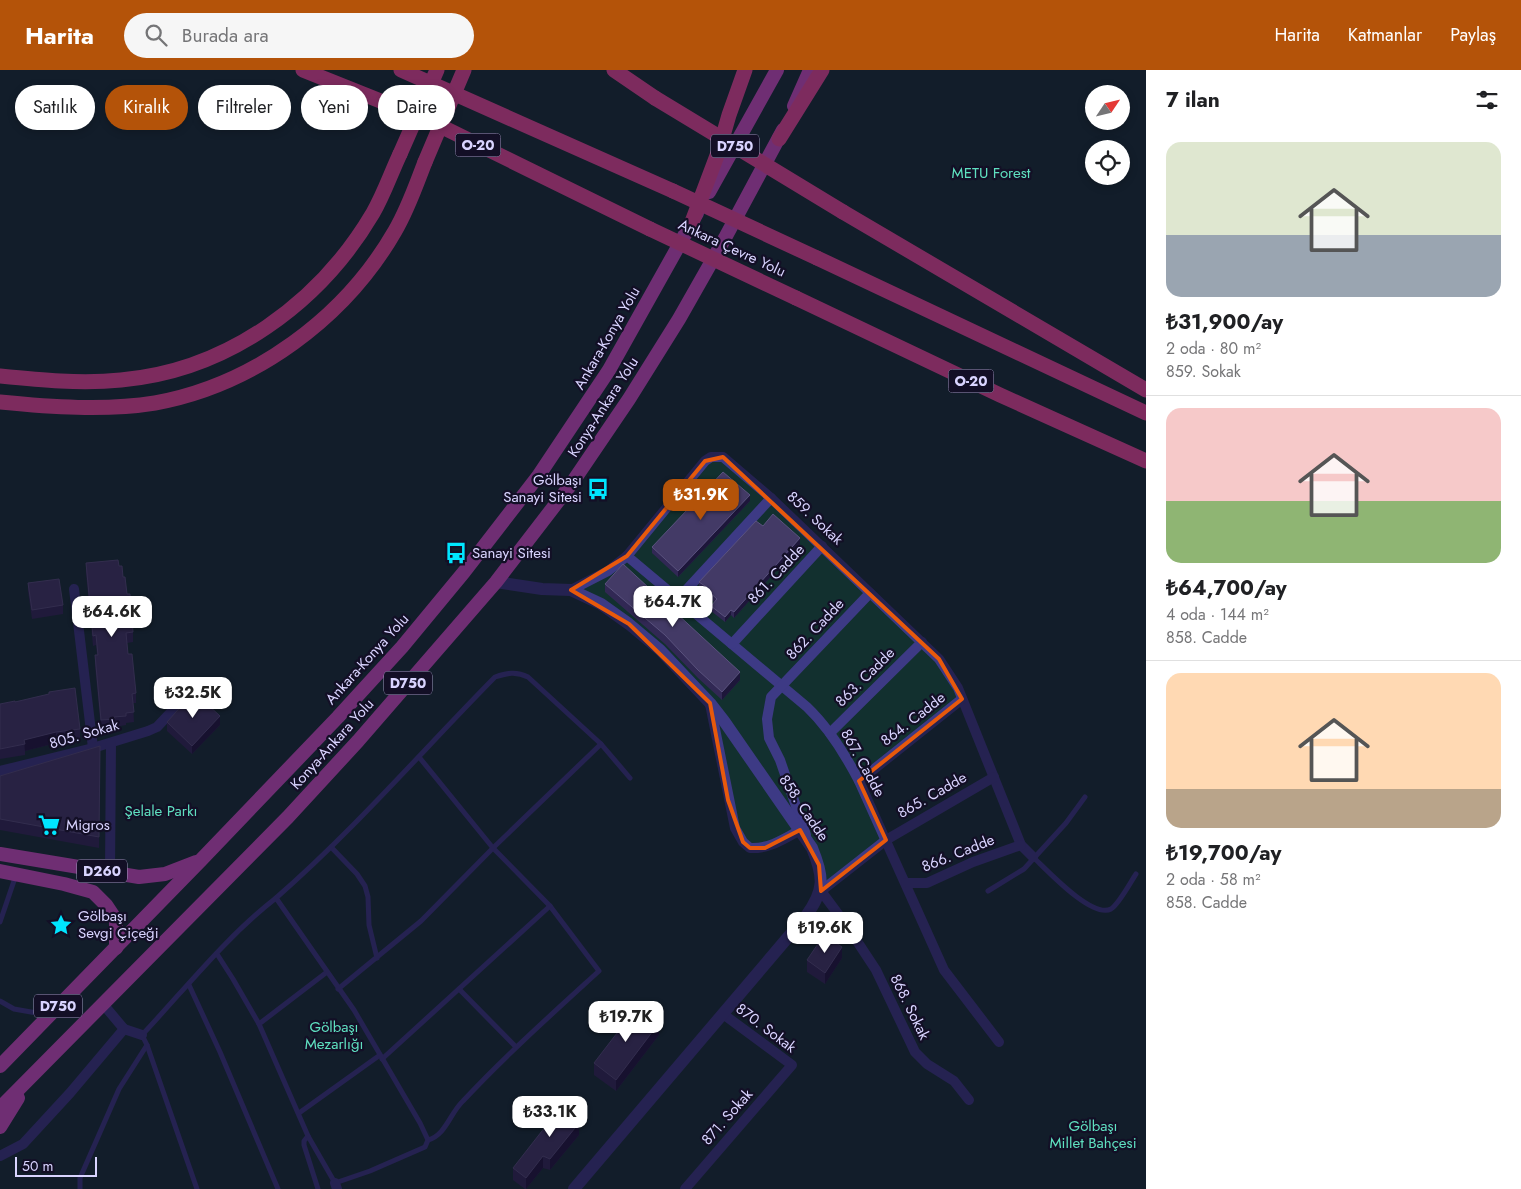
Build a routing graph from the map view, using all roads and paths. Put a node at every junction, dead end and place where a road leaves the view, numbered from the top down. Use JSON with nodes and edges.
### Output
{"nodes":[{"id":1,"x":302,"y":70,"type":"edge"},
{"id":2,"x":402,"y":70,"type":"edge"},
{"id":3,"x":437,"y":70,"type":"edge"},
{"id":4,"x":464,"y":70,"type":"edge"},
{"id":5,"x":614,"y":70,"type":"edge"},
{"id":6,"x":745,"y":70,"type":"edge"},
{"id":7,"x":777,"y":70,"type":"edge"},
{"id":8,"x":810,"y":70,"type":"edge"},
{"id":9,"x":822,"y":70,"type":"edge"},
{"id":10,"x":779,"y":139,"type":"junction"},
{"id":11,"x":692,"y":222,"type":"junction"},
{"id":12,"x":0,"y":376,"type":"edge"},
{"id":13,"x":1146,"y":390,"type":"edge"},
{"id":14,"x":0,"y":402,"type":"edge"},
{"id":15,"x":1146,"y":413,"type":"edge"},
{"id":16,"x":1146,"y":461,"type":"edge"},
{"id":17,"x":771,"y":498,"type":"junction"},
{"id":18,"x":822,"y":546,"type":"junction"},
{"id":19,"x":627,"y":556,"type":"junction"},
{"id":20,"x":496,"y":582,"type":"junction"},
{"id":21,"x":74,"y":589,"type":"dead end"},
{"id":22,"x":571,"y":590,"type":"junction"},
{"id":23,"x":870,"y":593,"type":"junction"},
{"id":24,"x":678,"y":599,"type":"junction"},
{"id":25,"x":922,"y":642,"type":"junction"},
{"id":26,"x":732,"y":644,"type":"junction"},
{"id":27,"x":782,"y":686,"type":"junction"},
{"id":28,"x":191,"y":691,"type":"dead end"},
{"id":29,"x":962,"y":699,"type":"junction"},
{"id":30,"x":710,"y":703,"type":"junction"},
{"id":31,"x":830,"y":733,"type":"junction"},
{"id":32,"x":111,"y":743,"type":"junction"},
{"id":33,"x":601,"y":744,"type":"junction"},
{"id":34,"x":93,"y":748,"type":"junction"},
{"id":35,"x":419,"y":757,"type":"junction"},
{"id":36,"x":0,"y":771,"type":"edge"},
{"id":37,"x":994,"y":777,"type":"junction"},
{"id":38,"x":630,"y":778,"type":"dead end"},
{"id":39,"x":859,"y":781,"type":"junction"},
{"id":40,"x":1085,"y":797,"type":"dead end"},
{"id":41,"x":800,"y":830,"type":"junction"},
{"id":42,"x":886,"y":840,"type":"junction"},
{"id":43,"x":809,"y":842,"type":"junction"},
{"id":44,"x":1021,"y":845,"type":"junction"},
{"id":45,"x":331,"y":847,"type":"junction"},
{"id":46,"x":493,"y":848,"type":"junction"},
{"id":47,"x":4,"y":854,"type":"edge"},
{"id":48,"x":1033,"y":857,"type":"junction"},
{"id":49,"x":202,"y":860,"type":"junction"},
{"id":50,"x":0,"y":869,"type":"edge"},
{"id":51,"x":110,"y":872,"type":"junction"},
{"id":52,"x":16,"y":874,"type":"junction"},
{"id":53,"x":1136,"y":874,"type":"dead end"},
{"id":54,"x":906,"y":883,"type":"junction"},
{"id":55,"x":821,"y":891,"type":"junction"},
{"id":56,"x":988,"y":891,"type":"dead end"},
{"id":57,"x":276,"y":898,"type":"junction"},
{"id":58,"x":550,"y":906,"type":"junction"},
{"id":59,"x":0,"y":922,"type":"edge"},
{"id":60,"x":116,"y":948,"type":"junction"},
{"id":61,"x":217,"y":954,"type":"junction"},
{"id":62,"x":377,"y":958,"type":"junction"},
{"id":63,"x":327,"y":972,"type":"junction"},
{"id":64,"x":189,"y":985,"type":"junction"},
{"id":65,"x":338,"y":989,"type":"junction"},
{"id":66,"x":459,"y":989,"type":"junction"},
{"id":67,"x":0,"y":1002,"type":"edge"},
{"id":68,"x":103,"y":1004,"type":"junction"},
{"id":69,"x":723,"y":1014,"type":"junction"},
{"id":70,"x":49,"y":1015,"type":"junction"},
{"id":71,"x":259,"y":1024,"type":"junction"},
{"id":72,"x":124,"y":1028,"type":"junction"},
{"id":73,"x":142,"y":1035,"type":"junction"},
{"id":74,"x":999,"y":1042,"type":"dead end"},
{"id":75,"x":148,"y":1045,"type":"junction"},
{"id":76,"x":516,"y":1047,"type":"junction"},
{"id":77,"x":381,"y":1057,"type":"junction"},
{"id":78,"x":0,"y":1066,"type":"edge"},
{"id":79,"x":792,"y":1066,"type":"joint"},
{"id":80,"x":30,"y":1078,"type":"junction"},
{"id":81,"x":969,"y":1100,"type":"dead end"},
{"id":82,"x":0,"y":1108,"type":"edge"},
{"id":83,"x":299,"y":1113,"type":"junction"},
{"id":84,"x":0,"y":1127,"type":"edge"},
{"id":85,"x":308,"y":1136,"type":"junction"},
{"id":86,"x":428,"y":1140,"type":"junction"},
{"id":87,"x":0,"y":1156,"type":"edge"},
{"id":88,"x":336,"y":1186,"type":"edge"},
{"id":89,"x":80,"y":1189,"type":"edge"},
{"id":90,"x":197,"y":1189,"type":"edge"},
{"id":91,"x":278,"y":1189,"type":"edge"},
{"id":92,"x":318,"y":1189,"type":"edge"},
{"id":93,"x":574,"y":1189,"type":"edge"},
{"id":94,"x":684,"y":1189,"type":"edge"}],
"edges":[{"from":1,"to":16,"type":"highway","name":"Ankara Çevre Yolu","number":"O-20","bridge":true},
{"from":2,"to":15,"type":"highway","name":"Ankara Çevre Yolu","number":"O-20","bridge":true},
{"from":3,"to":12,"type":"highway","bridge":true},
{"from":4,"to":14,"type":"highway","bridge":true},
{"from":5,"to":13,"type":"highway","bridge":true},
{"from":6,"to":11,"type":"highway"},
{"from":7,"to":11,"type":"highway","number":"D750"},
{"from":8,"to":10,"type":"highway","number":"D750"},
{"from":9,"to":10,"type":"highway"},
{"from":10,"to":20,"type":"highway","name":"Konya-Ankara Yolu","number":"D750"},
{"from":11,"to":49,"type":"highway","name":"Ankara-Konya Yolu","number":"D750"},
{"from":17,"to":18,"type":"street","name":"859. Sokak"},
{"from":17,"to":19,"type":"street","name":"859. Sokak"},
{"from":17,"to":24,"type":"street"},
{"from":18,"to":23,"type":"street","name":"859. Sokak"},
{"from":18,"to":26,"type":"street","name":"861. Cadde"},
{"from":19,"to":22,"type":"street","name":"859. Sokak"},
{"from":19,"to":24,"type":"street","name":"867. Cadde"},
{"from":20,"to":22,"type":"street","name":"859. Sokak"},
{"from":20,"to":68,"type":"highway","name":"Konya-Ankara Yolu","number":"D750"},
{"from":21,"to":34,"type":"street"},
{"from":22,"to":30,"type":"street","name":"858. Cadde"},
{"from":23,"to":25,"type":"street","name":"859. Sokak"},
{"from":23,"to":27,"type":"street","name":"862. Cadde"},
{"from":24,"to":26,"type":"street","name":"867. Cadde"},
{"from":25,"to":29,"type":"street","name":"859. Sokak"},
{"from":25,"to":31,"type":"street","name":"863. Cadde"},
{"from":26,"to":27,"type":"street","name":"867. Cadde"},
{"from":27,"to":31,"type":"street","name":"867. Cadde"},
{"from":27,"to":43,"type":"street","name":"862. Cadde"},
{"from":28,"to":32,"type":"street","name":"805. Sokak"},
{"from":29,"to":37,"type":"street","name":"859. Sokak"},
{"from":29,"to":39,"type":"street","name":"864. Cadde"},
{"from":30,"to":41,"type":"street","name":"858. Cadde"},
{"from":30,"to":41,"type":"street"},
{"from":31,"to":39,"type":"street","name":"867. Cadde"},
{"from":32,"to":34,"type":"street","name":"805. Sokak"},
{"from":32,"to":51,"type":"street"},
{"from":33,"to":35,"type":"lane"},
{"from":33,"to":38,"type":"lane"},
{"from":33,"to":46,"type":"lane"},
{"from":34,"to":36,"type":"street","name":"805. Sokak"},
{"from":35,"to":45,"type":"lane"},
{"from":35,"to":46,"type":"lane"},
{"from":37,"to":42,"type":"street","name":"865. Cadde"},
{"from":37,"to":44,"type":"street","name":"859. Sokak"},
{"from":39,"to":42,"type":"street","name":"867. Cadde"},
{"from":40,"to":48,"type":"lane"},
{"from":41,"to":43,"type":"street","name":"858. Cadde"},
{"from":42,"to":54,"type":"street","name":"867. Cadde"},
{"from":42,"to":55,"type":"street"},
{"from":43,"to":55,"type":"street","name":"858. Cadde"},
{"from":44,"to":48,"type":"street"},
{"from":44,"to":54,"type":"street","name":"866. Cadde"},
{"from":45,"to":57,"type":"lane"},
{"from":45,"to":62,"type":"lane"},
{"from":46,"to":58,"type":"lane"},
{"from":46,"to":62,"type":"lane"},
{"from":47,"to":50,"type":"street"},
{"from":47,"to":51,"type":"highway","number":"D260"},
{"from":48,"to":53,"type":"lane"},
{"from":48,"to":56,"type":"lane"},
{"from":49,"to":51,"type":"highway","number":"D260"},
{"from":49,"to":60,"type":"highway","name":"Ankara-Konya Yolu","number":"D750"},
{"from":50,"to":52,"type":"highway","number":"D260"},
{"from":52,"to":59,"type":"lane"},
{"from":52,"to":60,"type":"highway","number":"D260"},
{"from":54,"to":74,"type":"street","name":"867. Cadde"},
{"from":55,"to":69,"type":"street"},
{"from":55,"to":81,"type":"street","name":"868. Sokak"},
{"from":57,"to":61,"type":"lane"},
{"from":57,"to":63,"type":"lane"},
{"from":58,"to":66,"type":"lane"},
{"from":58,"to":76,"type":"lane"},
{"from":60,"to":70,"type":"highway","name":"Ankara-Konya Yolu","number":"D750"},
{"from":61,"to":64,"type":"lane"},
{"from":61,"to":71,"type":"lane"},
{"from":62,"to":65,"type":"lane"},
{"from":63,"to":65,"type":"lane"},
{"from":63,"to":71,"type":"lane"},
{"from":64,"to":73,"type":"lane"},
{"from":64,"to":91,"type":"lane"},
{"from":65,"to":77,"type":"lane"},
{"from":66,"to":76,"type":"lane"},
{"from":66,"to":77,"type":"lane"},
{"from":67,"to":70,"type":"lane"},
{"from":68,"to":72,"type":"street"},
{"from":68,"to":80,"type":"highway","name":"Konya-Ankara Yolu","number":"D750"},
{"from":69,"to":79,"type":"street","name":"870. Sokak"},
{"from":69,"to":93,"type":"street"},
{"from":70,"to":78,"type":"highway","name":"Ankara-Konya Yolu","number":"D750"},
{"from":71,"to":83,"type":"lane"},
{"from":72,"to":73,"type":"street"},
{"from":72,"to":87,"type":"street"},
{"from":73,"to":75,"type":"lane"},
{"from":75,"to":89,"type":"lane"},
{"from":75,"to":90,"type":"lane"},
{"from":76,"to":86,"type":"lane"},
{"from":77,"to":83,"type":"lane"},
{"from":77,"to":86,"type":"lane"},
{"from":79,"to":94,"type":"street","name":"871. Sokak"},
{"from":80,"to":82,"type":"highway","name":"Konya-Ankara Yolu","number":"D750"},
{"from":80,"to":84,"type":"highway"},
{"from":83,"to":85,"type":"lane"},
{"from":85,"to":88,"type":"lane"},
{"from":85,"to":92,"type":"lane"},
{"from":86,"to":88,"type":"lane"}]}
